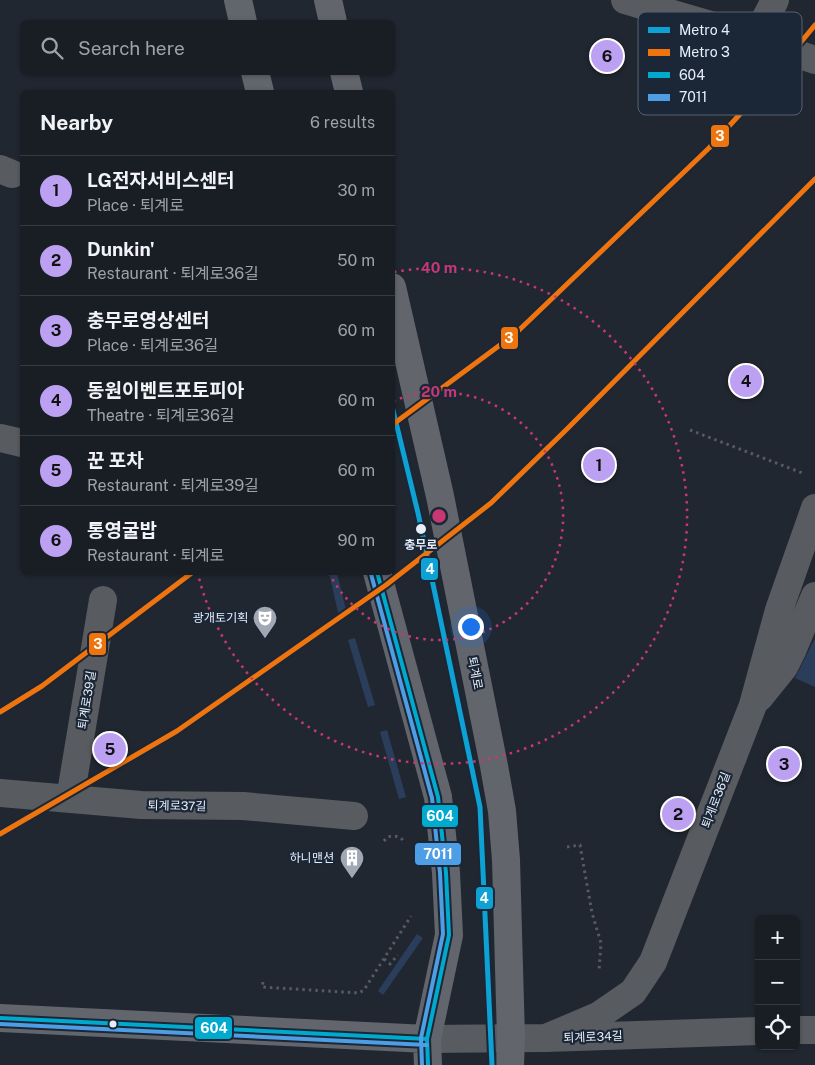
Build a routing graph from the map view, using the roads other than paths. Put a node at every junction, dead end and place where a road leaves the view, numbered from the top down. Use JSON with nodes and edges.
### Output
{"nodes":[{"id":1,"x":238,"y":0,"type":"edge"},
{"id":2,"x":328,"y":0,"type":"edge"},
{"id":3,"x":625,"y":0,"type":"edge"},
{"id":4,"x":774,"y":0,"type":"edge"},
{"id":5,"x":665,"y":12,"type":"edge"},
{"id":6,"x":768,"y":12,"type":"edge"},
{"id":7,"x":243,"y":20,"type":"edge"},
{"id":8,"x":333,"y":20,"type":"edge"},
{"id":9,"x":802,"y":55,"type":"edge"},
{"id":10,"x":815,"y":60,"type":"edge"},
{"id":11,"x":256,"y":75,"type":"edge"},
{"id":12,"x":345,"y":75,"type":"edge"},
{"id":13,"x":260,"y":90,"type":"edge"},
{"id":14,"x":348,"y":90,"type":"edge"},
{"id":15,"x":395,"y":300,"type":"edge"},
{"id":16,"x":0,"y":438,"type":"edge"},
{"id":17,"x":20,"y":443,"type":"edge"},
{"id":18,"x":815,"y":508,"type":"edge"},
{"id":19,"x":377,"y":575,"type":"edge"},
{"id":20,"x":815,"y":596,"type":"edge"},
{"id":21,"x":103,"y":600,"type":"dead end"},
{"id":22,"x":754,"y":705,"type":"junction"},
{"id":23,"x":0,"y":793,"type":"edge"},
{"id":24,"x":70,"y":799,"type":"junction"},
{"id":25,"x":354,"y":816,"type":"dead end"},
{"id":26,"x":0,"y":1018,"type":"edge"},
{"id":27,"x":800,"y":1030,"type":"edge"},
{"id":28,"x":815,"y":1030,"type":"edge"},
{"id":29,"x":755,"y":1031,"type":"edge"},
{"id":30,"x":511,"y":1038,"type":"junction"},
{"id":31,"x":546,"y":1038,"type":"junction"},
{"id":32,"x":427,"y":1052,"type":"edge"},
{"id":33,"x":510,"y":1065,"type":"edge"}],
"edges":[{"from":1,"to":7,"type":"main road"},
{"from":2,"to":8,"type":"main road"},
{"from":3,"to":5,"type":"street"},
{"from":4,"to":6,"type":"street"},
{"from":9,"to":10,"type":"street"},
{"from":11,"to":13,"type":"main road"},
{"from":12,"to":14,"type":"main road"},
{"from":15,"to":30,"type":"main road","name":"퇴계로"},
{"from":16,"to":17,"type":"street"},
{"from":18,"to":22,"type":"street","name":"퇴계로36길"},
{"from":19,"to":32,"type":"main road"},
{"from":20,"to":22,"type":"street"},
{"from":21,"to":24,"type":"street","name":"퇴계로39길"},
{"from":22,"to":31,"type":"street","name":"퇴계로36길"},
{"from":23,"to":24,"type":"street","name":"퇴계로37길"},
{"from":24,"to":25,"type":"street","name":"퇴계로37길"},
{"from":26,"to":32,"type":"main road"},
{"from":27,"to":28,"type":"street"},
{"from":29,"to":31,"type":"street","name":"퇴계로34길"},
{"from":30,"to":31,"type":"street","name":"퇴계로34길"},
{"from":30,"to":32,"type":"street","name":"퇴계로34길"},
{"from":30,"to":33,"type":"main road","name":"퇴계로"}]}
